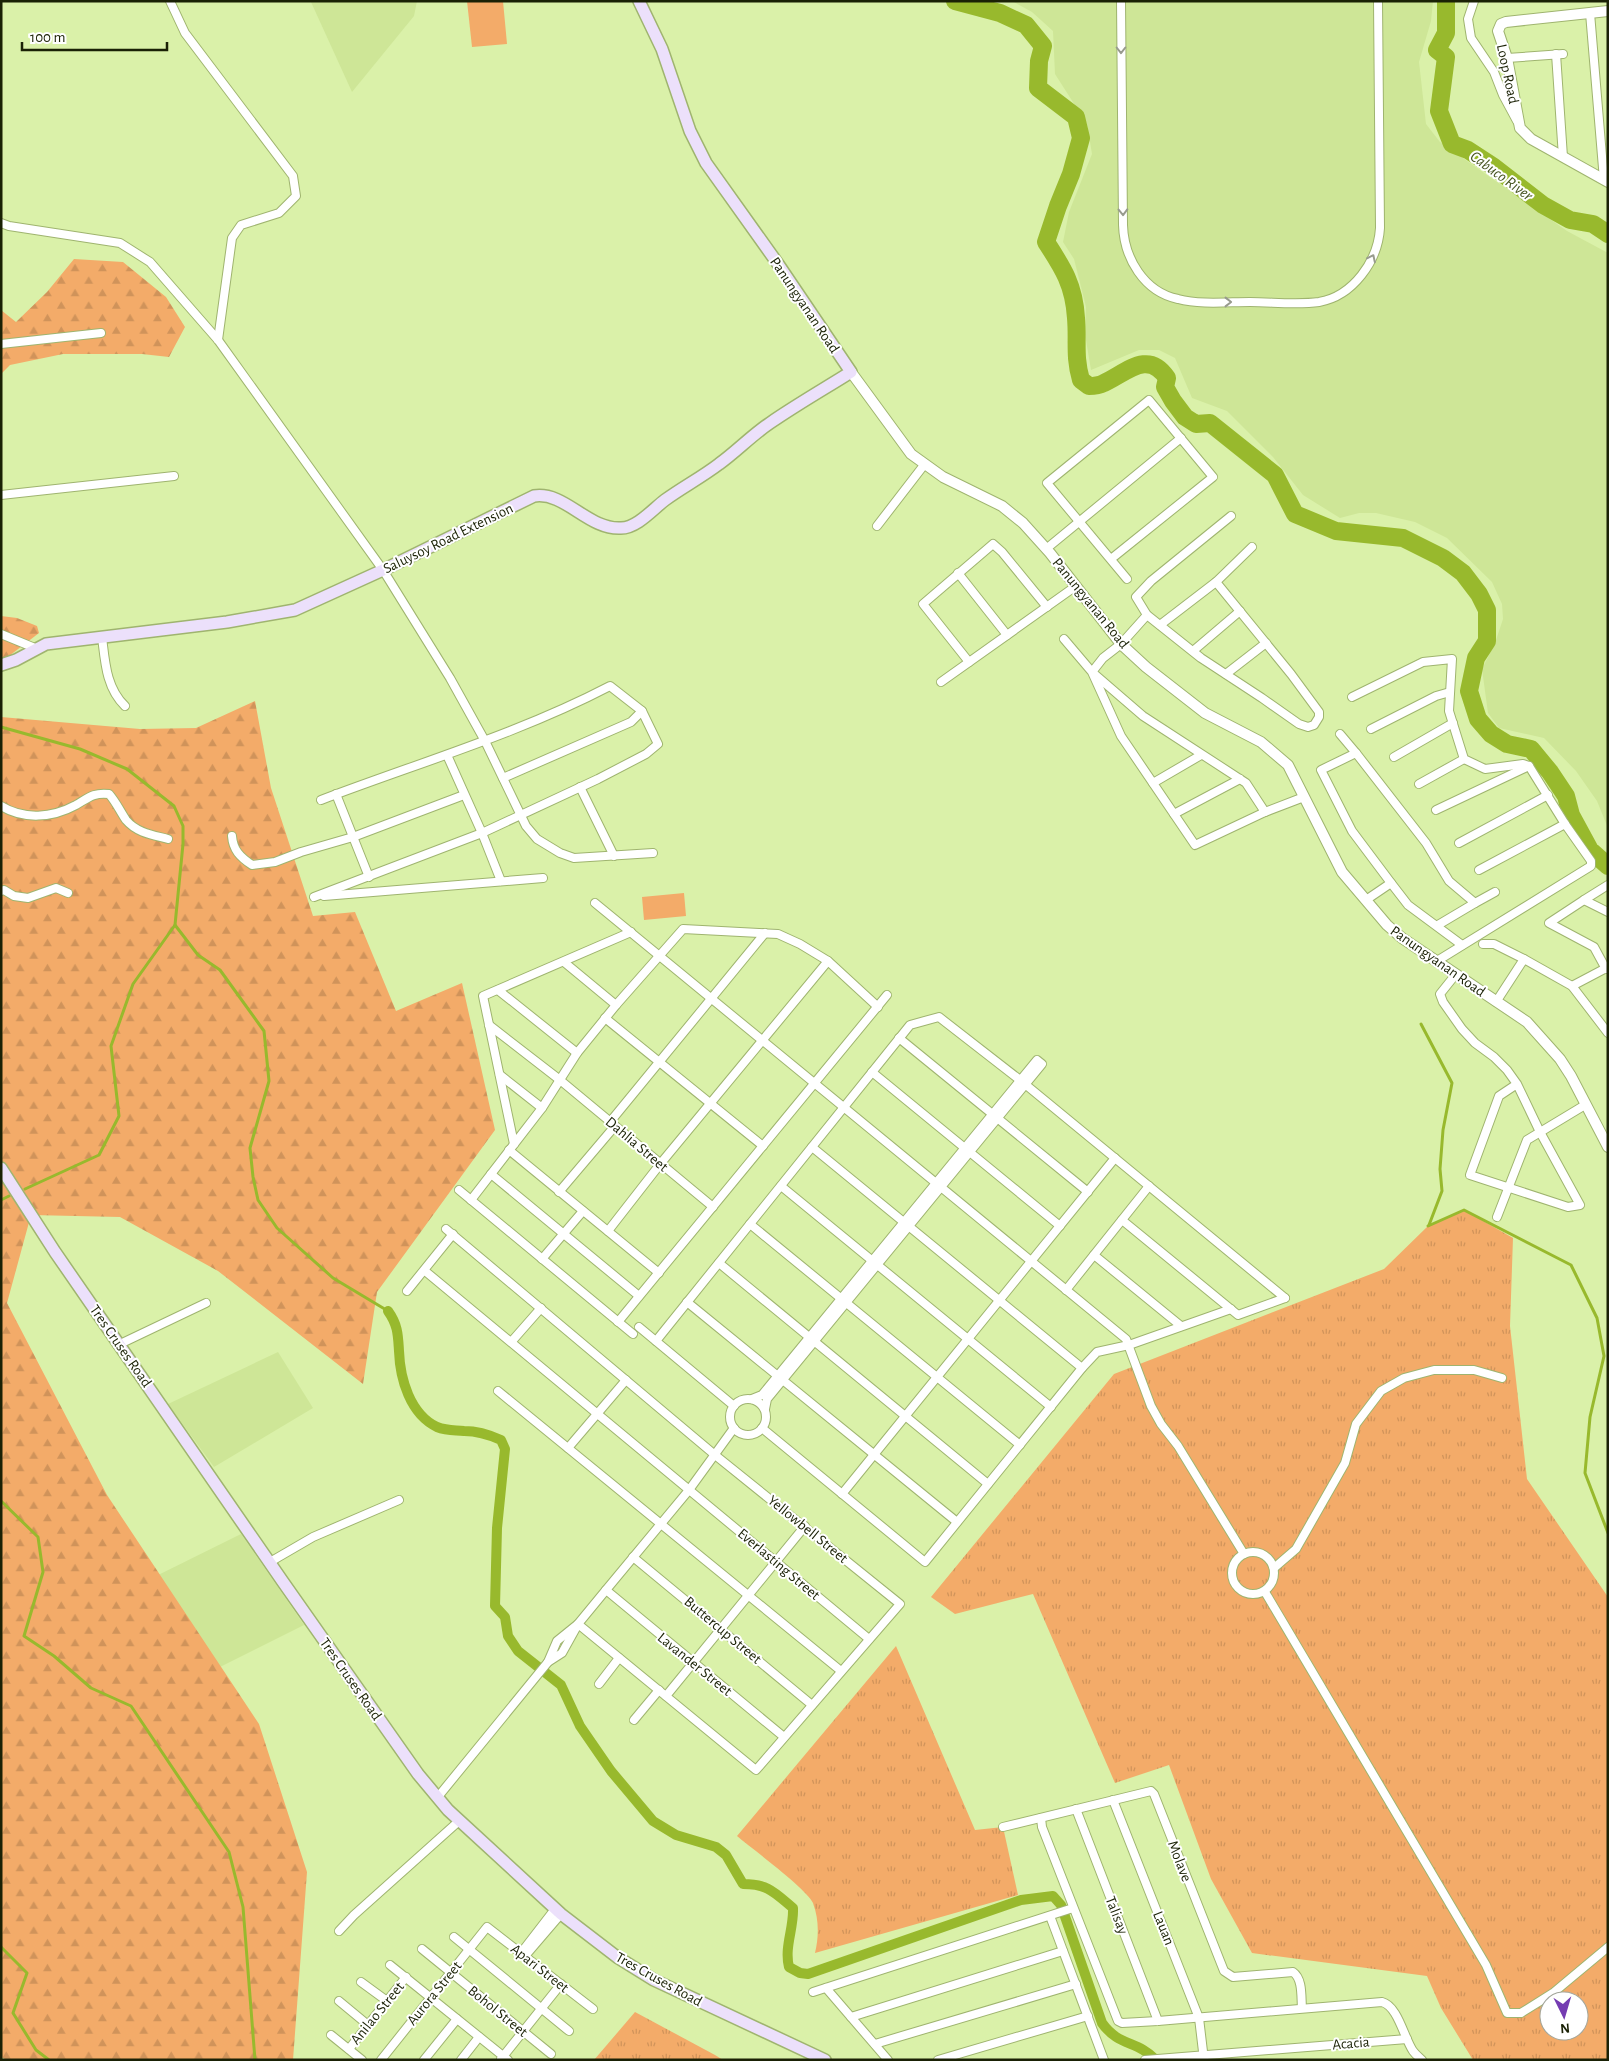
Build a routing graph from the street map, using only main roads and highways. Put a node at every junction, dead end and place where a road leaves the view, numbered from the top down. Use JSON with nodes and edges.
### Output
{"nodes":[{"id":1,"x":639,"y":1,"type":"edge"},
{"id":2,"x":851,"y":372,"type":"joint"},
{"id":3,"x":1,"y":665,"type":"edge"},
{"id":4,"x":1,"y":1168,"type":"edge"},
{"id":5,"x":826,"y":2060,"type":"edge"}],
"edges":[{"from":1,"to":2,"type":"main road","name":"Panungyanan Road"},
{"from":2,"to":3,"type":"main road","name":"Saluysoy Road Extension"},
{"from":4,"to":5,"type":"main road","name":"Tres Cruses Road"}]}
